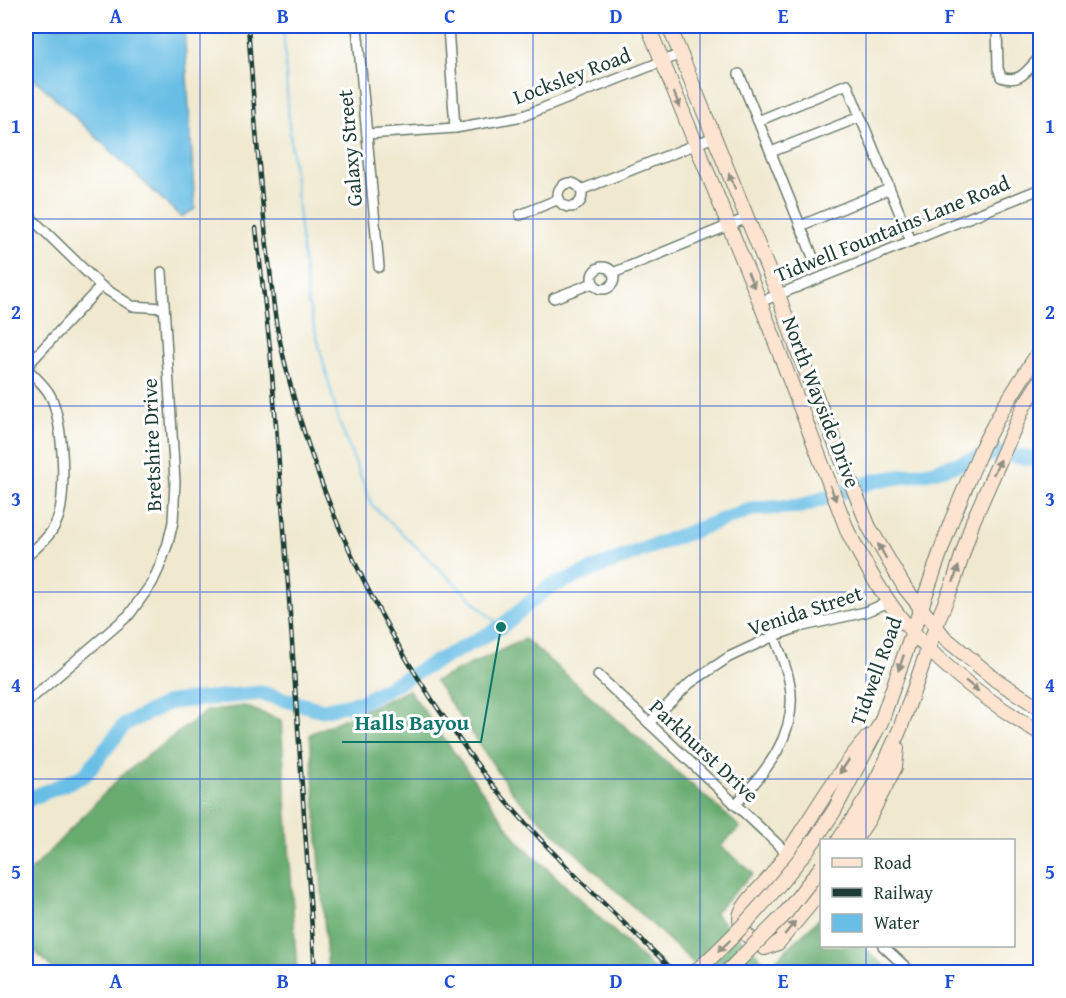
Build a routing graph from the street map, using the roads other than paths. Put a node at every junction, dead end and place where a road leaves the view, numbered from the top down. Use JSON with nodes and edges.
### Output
{"nodes":[{"id":1,"x":357,"y":26,"type":"edge"},
{"id":2,"x":648,"y":26,"type":"edge"},
{"id":3,"x":669,"y":26,"type":"edge"},
{"id":4,"x":997,"y":26,"type":"edge"},
{"id":5,"x":448,"y":27,"type":"dead end"},
{"id":6,"x":681,"y":54,"type":"junction"},
{"id":7,"x":1041,"y":57,"type":"edge"},
{"id":8,"x":661,"y":62,"type":"junction"},
{"id":9,"x":739,"y":74,"type":"dead end"},
{"id":10,"x":860,"y":117,"type":"junction"},
{"id":11,"x":758,"y":121,"type":"junction"},
{"id":12,"x":455,"y":128,"type":"junction"},
{"id":13,"x":367,"y":134,"type":"junction"},
{"id":14,"x":714,"y":137,"type":"junction"},
{"id":15,"x":694,"y":144,"type":"junction"},
{"id":16,"x":771,"y":152,"type":"junction"},
{"id":17,"x":889,"y":189,"type":"junction"},
{"id":18,"x":581,"y":190,"type":"junction"},
{"id":19,"x":1039,"y":191,"type":"edge"},
{"id":20,"x":560,"y":199,"type":"junction"},
{"id":21,"x":26,"y":213,"type":"edge"},
{"id":22,"x":520,"y":215,"type":"dead end"},
{"id":23,"x":747,"y":218,"type":"junction"},
{"id":24,"x":728,"y":225,"type":"junction"},
{"id":25,"x":800,"y":226,"type":"junction"},
{"id":26,"x":910,"y":241,"type":"junction"},
{"id":27,"x":813,"y":257,"type":"dead end"},
{"id":28,"x":379,"y":267,"type":"dead end"},
{"id":29,"x":162,"y":272,"type":"dead end"},
{"id":30,"x":613,"y":273,"type":"junction"},
{"id":31,"x":592,"y":283,"type":"junction"},
{"id":32,"x":101,"y":286,"type":"junction"},
{"id":33,"x":777,"y":294,"type":"junction"},
{"id":34,"x":554,"y":298,"type":"dead end"},
{"id":35,"x":760,"y":302,"type":"junction"},
{"id":36,"x":164,"y":308,"type":"junction"},
{"id":37,"x":1041,"y":350,"type":"edge"},
{"id":38,"x":26,"y":367,"type":"edge"},
{"id":39,"x":1041,"y":381,"type":"edge"},
{"id":40,"x":26,"y":556,"type":"edge"},
{"id":41,"x":889,"y":602,"type":"junction"},
{"id":42,"x":921,"y":608,"type":"junction"},
{"id":43,"x":936,"y":627,"type":"junction"},
{"id":44,"x":913,"y":632,"type":"junction"},
{"id":45,"x":774,"y":636,"type":"junction"},
{"id":46,"x":927,"y":648,"type":"junction"},
{"id":47,"x":598,"y":675,"type":"dead end"},
{"id":48,"x":26,"y":703,"type":"edge"},
{"id":49,"x":1041,"y":708,"type":"edge"},
{"id":50,"x":881,"y":722,"type":"junction"},
{"id":51,"x":648,"y":723,"type":"junction"},
{"id":52,"x":900,"y":729,"type":"junction"},
{"id":53,"x":1041,"y":733,"type":"edge"},
{"id":54,"x":735,"y":805,"type":"junction"},
{"id":55,"x":840,"y":839,"type":"edge"},
{"id":56,"x":856,"y":839,"type":"edge"},
{"id":57,"x":787,"y":853,"type":"junction"},
{"id":58,"x":820,"y":869,"type":"edge"},
{"id":59,"x":820,"y":892,"type":"edge"},
{"id":60,"x":885,"y":947,"type":"edge"},
{"id":61,"x":695,"y":972,"type":"edge"},
{"id":62,"x":727,"y":972,"type":"edge"},
{"id":63,"x":911,"y":972,"type":"edge"}],
"edges":[{"from":1,"to":13,"type":"street","name":"Galaxy Street"},
{"from":2,"to":8,"type":"main road","name":"North Wayside Drive"},
{"from":3,"to":6,"type":"main road","name":"North Wayside Drive"},
{"from":4,"to":7,"type":"street"},
{"from":5,"to":12,"type":"street"},
{"from":6,"to":8,"type":"street","name":"Locksley Road"},
{"from":6,"to":14,"type":"main road","name":"North Wayside Drive"},
{"from":8,"to":12,"type":"street","name":"Locksley Road"},
{"from":8,"to":15,"type":"main road","name":"North Wayside Drive","one_way":true},
{"from":9,"to":11,"type":"street"},
{"from":10,"to":11,"type":"street"},
{"from":10,"to":16,"type":"street"},
{"from":10,"to":17,"type":"street"},
{"from":11,"to":16,"type":"street"},
{"from":12,"to":13,"type":"street","name":"Locksley Road"},
{"from":13,"to":28,"type":"street","name":"Galaxy Street"},
{"from":14,"to":15,"type":"street"},
{"from":23,"to":14,"type":"main road","name":"North Wayside Drive","one_way":true},
{"from":15,"to":18,"type":"street"},
{"from":15,"to":24,"type":"main road","name":"North Wayside Drive"},
{"from":16,"to":25,"type":"street"},
{"from":17,"to":25,"type":"street"},
{"from":17,"to":26,"type":"street"},
{"from":18,"to":20,"type":"street"},
{"from":18,"to":20,"type":"street"},
{"from":19,"to":26,"type":"street","name":"Tidwell Fountains Lane Road"},
{"from":20,"to":22,"type":"street"},
{"from":21,"to":32,"type":"street"},
{"from":23,"to":24,"type":"street"},
{"from":23,"to":33,"type":"main road","name":"North Wayside Drive"},
{"from":24,"to":30,"type":"street"},
{"from":24,"to":35,"type":"main road","name":"North Wayside Drive","one_way":true},
{"from":25,"to":27,"type":"street"},
{"from":26,"to":33,"type":"street","name":"Tidwell Fountains Lane Road"},
{"from":29,"to":36,"type":"street","name":"Bretshire Drive"},
{"from":30,"to":31,"type":"street"},
{"from":30,"to":31,"type":"street"},
{"from":31,"to":34,"type":"street"},
{"from":32,"to":36,"type":"street"},
{"from":32,"to":38,"type":"street"},
{"from":33,"to":35,"type":"street","name":"Tidwell Fountains Lane Road"},
{"from":42,"to":33,"type":"main road","name":"North Wayside Drive","one_way":true},
{"from":35,"to":41,"type":"main road","name":"North Wayside Drive","one_way":true},
{"from":36,"to":48,"type":"street","name":"Bretshire Drive"},
{"from":37,"to":42,"type":"main road","name":"Tidwell Road"},
{"from":38,"to":40,"type":"street"},
{"from":43,"to":39,"type":"main road","name":"Tidwell Road","one_way":true},
{"from":41,"to":44,"type":"main road","name":"North Wayside Drive"},
{"from":41,"to":45,"type":"street","name":"Venida Street"},
{"from":42,"to":43,"type":"main road","name":"North Wayside Drive"},
{"from":42,"to":44,"type":"main road","name":"Tidwell Road"},
{"from":43,"to":46,"type":"main road","name":"Tidwell Road"},
{"from":43,"to":49,"type":"main road","name":"North Wayside Drive"},
{"from":44,"to":46,"type":"main road","name":"North Wayside Drive"},
{"from":44,"to":50,"type":"main road","name":"Tidwell Road","one_way":true},
{"from":45,"to":51,"type":"street","name":"Venida Street"},
{"from":45,"to":54,"type":"street"},
{"from":46,"to":52,"type":"main road","name":"Tidwell Road"},
{"from":46,"to":53,"type":"main road","name":"North Wayside Drive","one_way":true},
{"from":47,"to":51,"type":"street","name":"Parkhurst Drive"},
{"from":50,"to":57,"type":"main road","one_way":true},
{"from":50,"to":61,"type":"main road","name":"Tidwell Road","one_way":true,"bridge":true},
{"from":51,"to":54,"type":"street","name":"Parkhurst Drive"},
{"from":52,"to":55,"type":"main road","name":"Tidwell Road"},
{"from":52,"to":56,"type":"main road"},
{"from":54,"to":57,"type":"street","name":"Parkhurst Drive"},
{"from":57,"to":59,"type":"main road","one_way":true},
{"from":58,"to":62,"type":"main road","bridge":true},
{"from":60,"to":63,"type":"street"}]}
